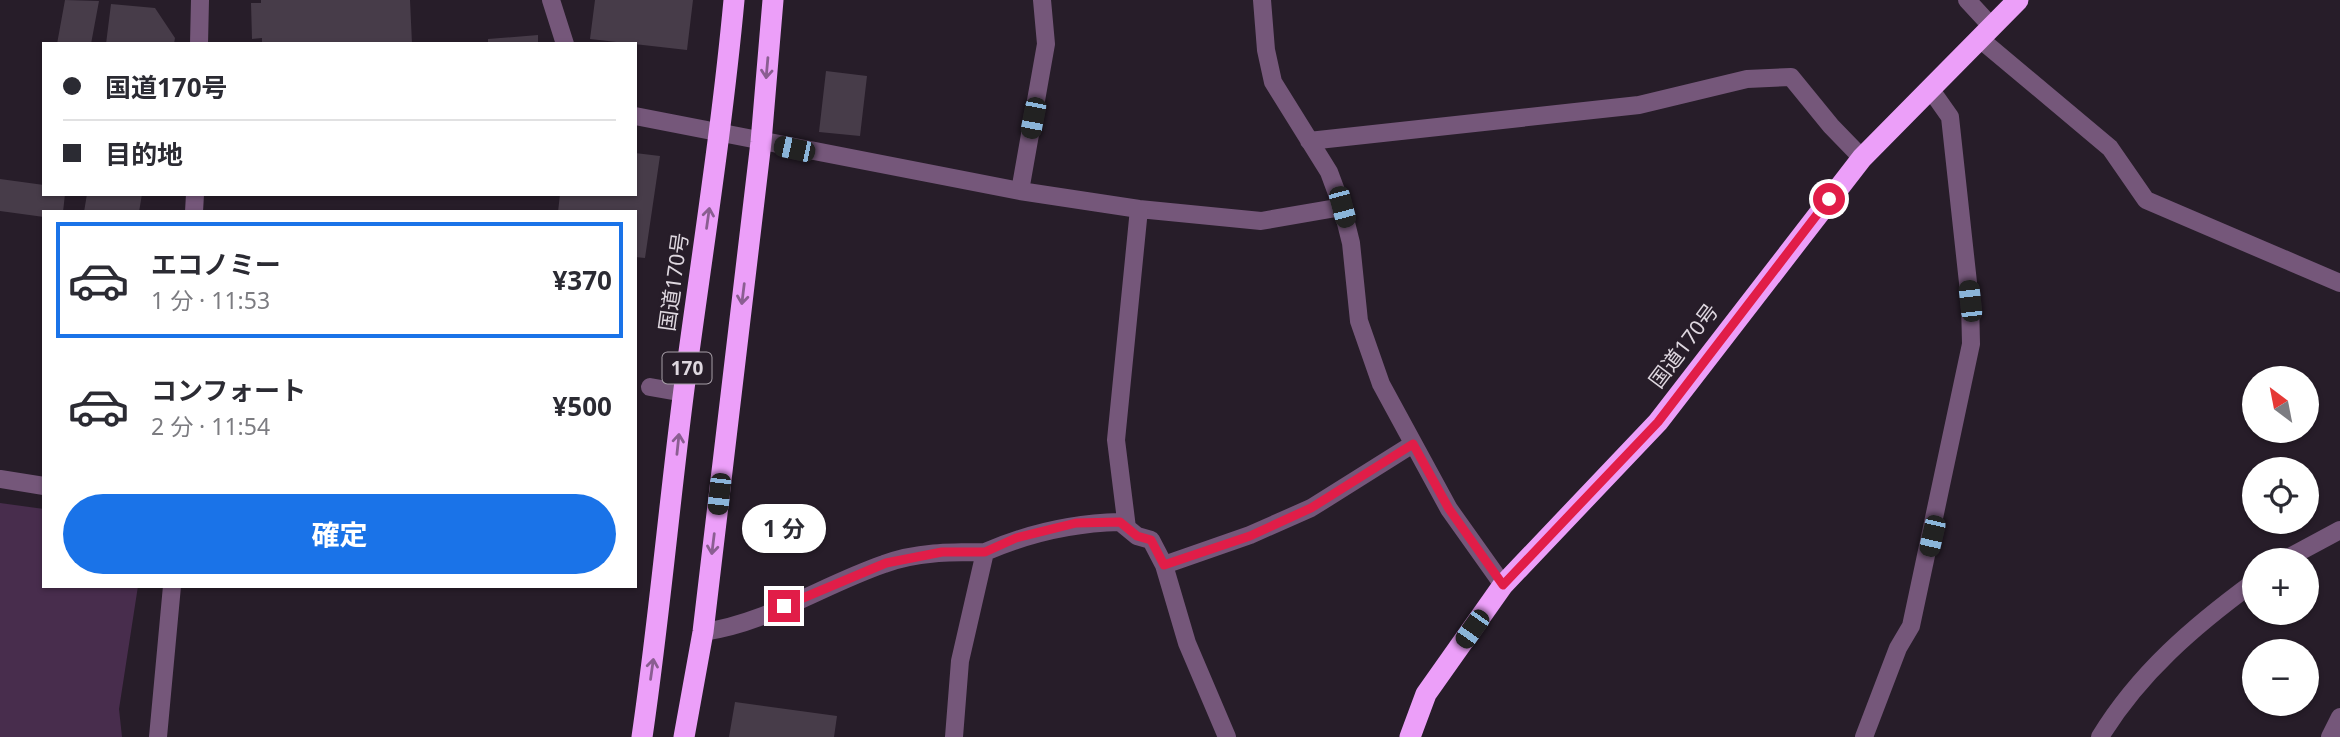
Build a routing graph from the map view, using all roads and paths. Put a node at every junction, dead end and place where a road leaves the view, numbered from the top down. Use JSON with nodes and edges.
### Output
{"nodes":[{"id":1,"x":198,"y":0,"type":"edge"},
{"id":2,"x":551,"y":0,"type":"edge"},
{"id":3,"x":734,"y":0,"type":"edge"},
{"id":4,"x":773,"y":0,"type":"edge"},
{"id":5,"x":1042,"y":0,"type":"edge"},
{"id":6,"x":1262,"y":0,"type":"edge"},
{"id":7,"x":1968,"y":0,"type":"edge"},
{"id":8,"x":2018,"y":0,"type":"edge"},
{"id":9,"x":1986,"y":33,"type":"junction"},
{"id":10,"x":199,"y":42,"type":"edge"},
{"id":11,"x":564,"y":42,"type":"edge"},
{"id":12,"x":1931,"y":90,"type":"junction"},
{"id":13,"x":637,"y":116,"type":"edge"},
{"id":14,"x":720,"y":133,"type":"junction"},
{"id":15,"x":1309,"y":141,"type":"junction"},
{"id":16,"x":761,"y":142,"type":"junction"},
{"id":17,"x":1862,"y":158,"type":"junction"},
{"id":18,"x":1020,"y":191,"type":"junction"},
{"id":19,"x":1342,"y":207,"type":"junction"},
{"id":20,"x":1139,"y":209,"type":"junction"},
{"id":21,"x":2340,"y":283,"type":"edge"},
{"id":22,"x":650,"y":387,"type":"dead end"},
{"id":23,"x":684,"y":393,"type":"junction"},
{"id":24,"x":1413,"y":444,"type":"junction"},
{"id":25,"x":0,"y":479,"type":"edge"},
{"id":26,"x":42,"y":486,"type":"edge"},
{"id":27,"x":1127,"y":528,"type":"junction"},
{"id":28,"x":2340,"y":530,"type":"edge"},
{"id":29,"x":2306,"y":548,"type":"edge"},
{"id":30,"x":985,"y":552,"type":"junction"},
{"id":31,"x":1164,"y":565,"type":"junction"},
{"id":32,"x":1503,"y":585,"type":"junction"},
{"id":33,"x":172,"y":588,"type":"edge"},
{"id":34,"x":2242,"y":591,"type":"edge"},
{"id":35,"x":703,"y":632,"type":"junction"},
{"id":36,"x":2340,"y":717,"type":"edge"},
{"id":37,"x":158,"y":737,"type":"edge"},
{"id":38,"x":642,"y":737,"type":"edge"},
{"id":39,"x":684,"y":737,"type":"edge"},
{"id":40,"x":954,"y":737,"type":"edge"},
{"id":41,"x":1227,"y":737,"type":"edge"},
{"id":42,"x":1410,"y":737,"type":"edge"},
{"id":43,"x":1864,"y":737,"type":"edge"},
{"id":44,"x":2100,"y":737,"type":"edge"},
{"id":45,"x":2330,"y":737,"type":"edge"}],
"edges":[{"from":1,"to":10,"type":"street"},
{"from":2,"to":11,"type":"street"},
{"from":3,"to":14,"type":"highway","name":"国道170号","number":"170"},
{"from":4,"to":16,"type":"highway","number":"170","one_way":true},
{"from":5,"to":18,"type":"street"},
{"from":6,"to":15,"type":"street"},
{"from":7,"to":9,"type":"street"},
{"from":8,"to":9,"type":"highway","name":"国道170号"},
{"from":9,"to":12,"type":"highway","name":"国道170号"},
{"from":9,"to":21,"type":"street"},
{"from":12,"to":17,"type":"highway","name":"国道170号"},
{"from":12,"to":43,"type":"street"},
{"from":13,"to":14,"type":"street"},
{"from":14,"to":16,"type":"street"},
{"from":23,"to":14,"type":"highway","name":"国道170号","number":"170","one_way":true},
{"from":15,"to":17,"type":"street"},
{"from":15,"to":19,"type":"street"},
{"from":16,"to":18,"type":"street"},
{"from":16,"to":35,"type":"highway","number":"170","one_way":true},
{"from":17,"to":32,"type":"highway","name":"国道170号"},
{"from":18,"to":20,"type":"street"},
{"from":19,"to":20,"type":"street"},
{"from":19,"to":24,"type":"street"},
{"from":20,"to":27,"type":"street"},
{"from":22,"to":23,"type":"street"},
{"from":38,"to":23,"type":"highway","name":"国道170号","number":"170","one_way":true},
{"from":24,"to":31,"type":"street"},
{"from":24,"to":32,"type":"street"},
{"from":25,"to":26,"type":"street"},
{"from":27,"to":30,"type":"street"},
{"from":27,"to":31,"type":"street"},
{"from":28,"to":29,"type":"street"},
{"from":30,"to":35,"type":"street"},
{"from":30,"to":40,"type":"street"},
{"from":31,"to":41,"type":"street"},
{"from":32,"to":42,"type":"highway","name":"国道170号"},
{"from":33,"to":37,"type":"street"},
{"from":34,"to":44,"type":"street"},
{"from":35,"to":39,"type":"highway","number":"170"},
{"from":36,"to":45,"type":"street"}]}
